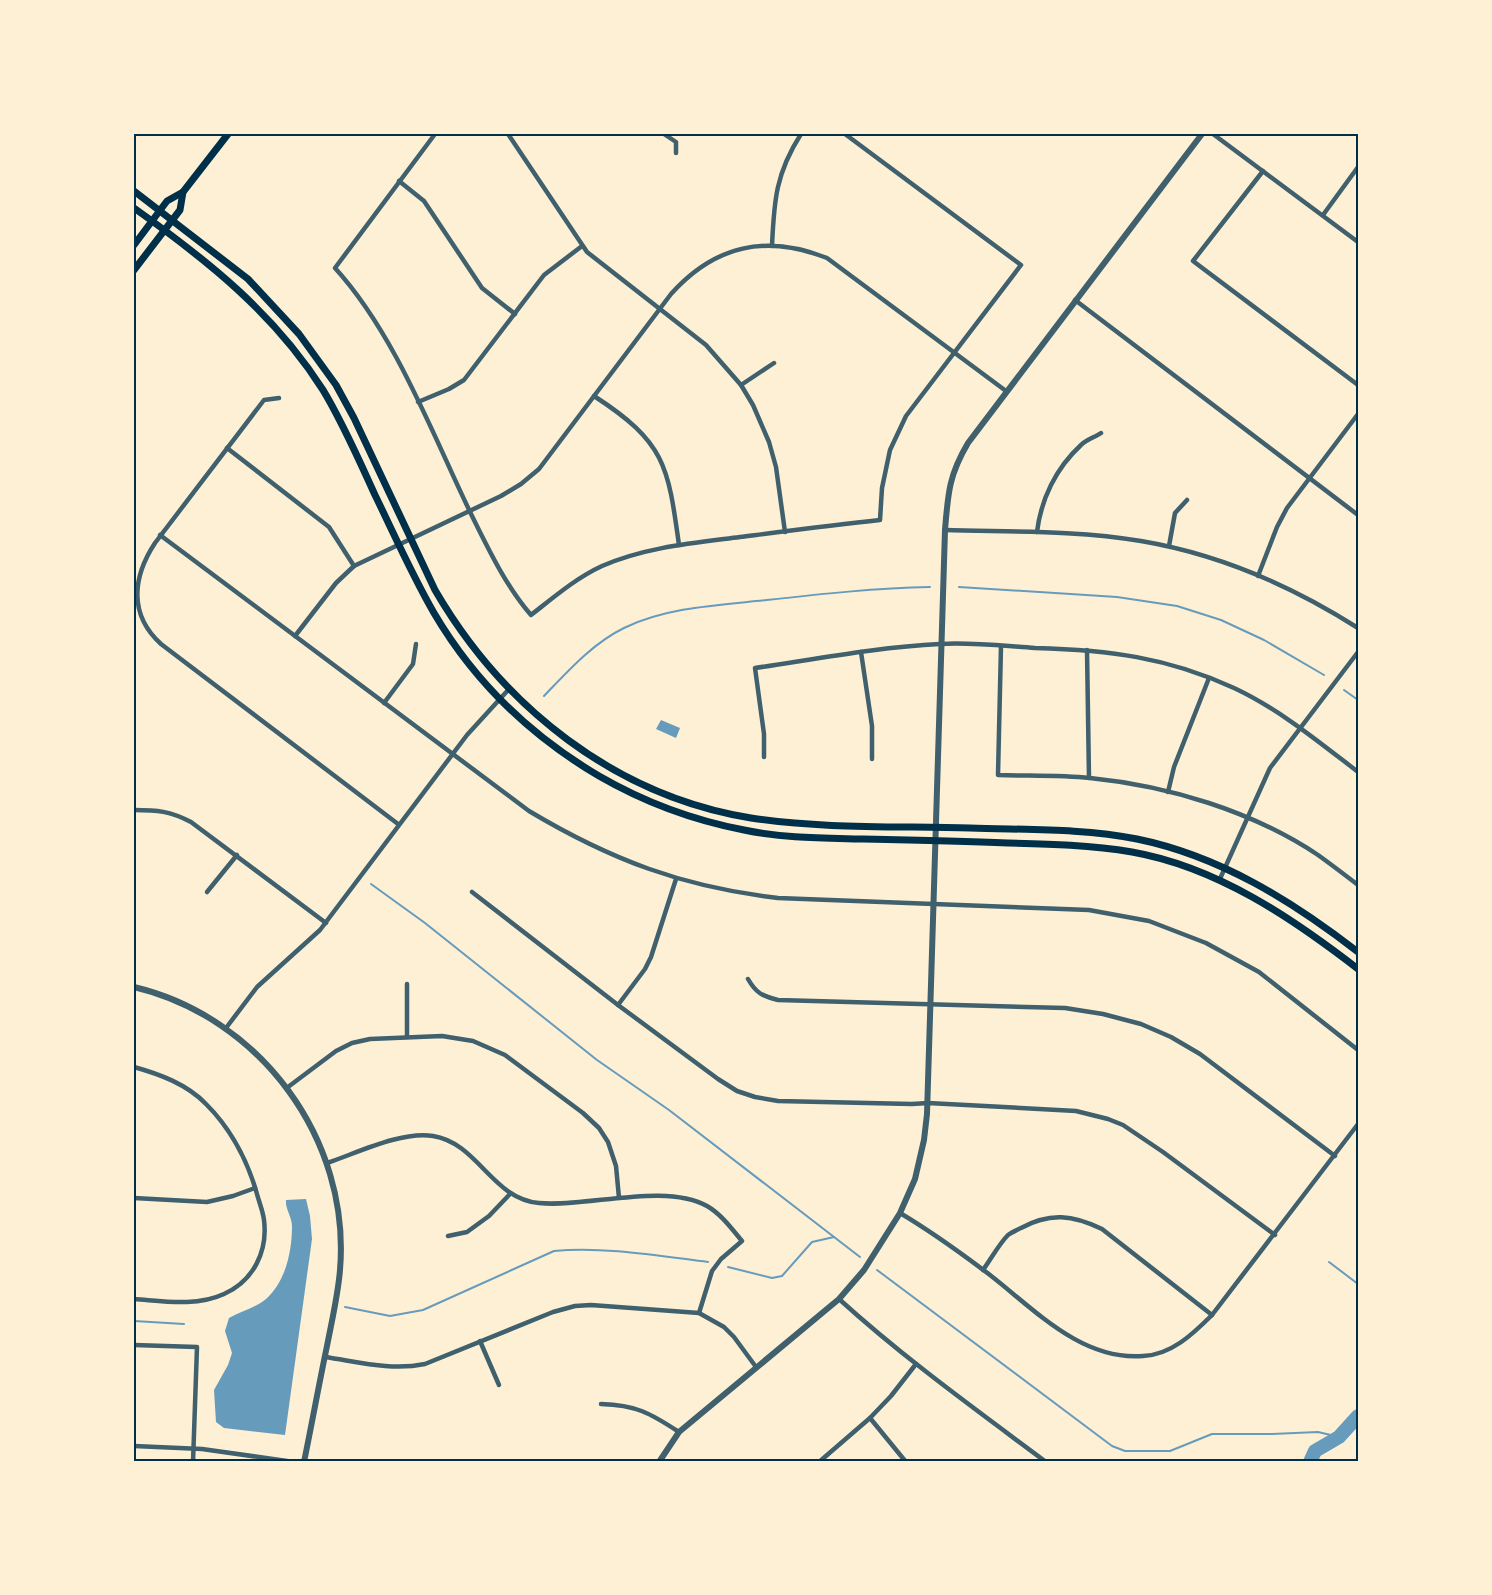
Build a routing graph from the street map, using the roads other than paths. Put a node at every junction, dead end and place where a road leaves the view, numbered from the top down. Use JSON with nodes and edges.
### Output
{"nodes":[{"id":1,"x":228,"y":134,"type":"edge"},
{"id":2,"x":435,"y":134,"type":"edge"},
{"id":3,"x":508,"y":134,"type":"edge"},
{"id":4,"x":664,"y":134,"type":"edge"},
{"id":5,"x":801,"y":134,"type":"edge"},
{"id":6,"x":845,"y":134,"type":"edge"},
{"id":7,"x":1202,"y":134,"type":"edge"},
{"id":8,"x":1213,"y":134,"type":"edge"},
{"id":9,"x":676,"y":153,"type":"dead end"},
{"id":10,"x":1359,"y":167,"type":"edge"},
{"id":11,"x":1263,"y":171,"type":"junction"},
{"id":12,"x":399,"y":181,"type":"junction"},
{"id":13,"x":134,"y":190,"type":"edge"},
{"id":14,"x":183,"y":192,"type":"junction"},
{"id":15,"x":134,"y":208,"type":"edge"},
{"id":16,"x":160,"y":210,"type":"junction"},
{"id":17,"x":1323,"y":215,"type":"junction"},
{"id":18,"x":172,"y":219,"type":"junction"},
{"id":19,"x":152,"y":221,"type":"junction"},
{"id":20,"x":164,"y":230,"type":"junction"},
{"id":21,"x":1359,"y":242,"type":"edge"},
{"id":22,"x":134,"y":245,"type":"edge"},
{"id":23,"x":582,"y":246,"type":"junction"},
{"id":24,"x":772,"y":246,"type":"junction"},
{"id":25,"x":134,"y":270,"type":"edge"},
{"id":26,"x":248,"y":279,"type":"junction"},
{"id":27,"x":228,"y":280,"type":"junction"},
{"id":28,"x":1075,"y":300,"type":"junction"},
{"id":29,"x":660,"y":309,"type":"junction"},
{"id":30,"x":514,"y":314,"type":"junction"},
{"id":31,"x":953,"y":352,"type":"junction"},
{"id":32,"x":774,"y":363,"type":"dead end"},
{"id":33,"x":741,"y":385,"type":"junction"},
{"id":34,"x":1359,"y":385,"type":"edge"},
{"id":35,"x":1006,"y":391,"type":"junction"},
{"id":36,"x":594,"y":396,"type":"junction"},
{"id":37,"x":279,"y":398,"type":"dead end"},
{"id":38,"x":418,"y":402,"type":"junction"},
{"id":39,"x":1359,"y":414,"type":"edge"},
{"id":40,"x":1101,"y":433,"type":"dead end"},
{"id":41,"x":227,"y":448,"type":"junction"},
{"id":42,"x":1310,"y":478,"type":"junction"},
{"id":43,"x":1187,"y":500,"type":"dead end"},
{"id":44,"x":470,"y":511,"type":"junction"},
{"id":45,"x":1359,"y":514,"type":"edge"},
{"id":46,"x":945,"y":530,"type":"junction"},
{"id":47,"x":785,"y":532,"type":"junction"},
{"id":48,"x":1037,"y":532,"type":"junction"},
{"id":49,"x":160,"y":535,"type":"junction"},
{"id":50,"x":412,"y":540,"type":"junction"},
{"id":51,"x":679,"y":545,"type":"junction"},
{"id":52,"x":400,"y":546,"type":"junction"},
{"id":53,"x":1169,"y":546,"type":"junction"},
{"id":54,"x":354,"y":566,"type":"junction"},
{"id":55,"x":1258,"y":576,"type":"junction"},
{"id":56,"x":1359,"y":628,"type":"edge"},
{"id":57,"x":295,"y":636,"type":"junction"},
{"id":58,"x":416,"y":644,"type":"dead end"},
{"id":59,"x":942,"y":644,"type":"junction"},
{"id":60,"x":1001,"y":646,"type":"junction"},
{"id":61,"x":1087,"y":650,"type":"junction"},
{"id":62,"x":861,"y":652,"type":"junction"},
{"id":63,"x":1359,"y":652,"type":"edge"},
{"id":64,"x":1209,"y":678,"type":"junction"},
{"id":65,"x":509,"y":689,"type":"junction"},
{"id":66,"x":499,"y":698,"type":"junction"},
{"id":67,"x":384,"y":703,"type":"junction"},
{"id":68,"x":1301,"y":728,"type":"junction"},
{"id":69,"x":452,"y":754,"type":"junction"},
{"id":70,"x":764,"y":757,"type":"dead end"},
{"id":71,"x":872,"y":759,"type":"dead end"},
{"id":72,"x":1359,"y":772,"type":"edge"},
{"id":73,"x":1089,"y":778,"type":"junction"},
{"id":74,"x":1168,"y":792,"type":"junction"},
{"id":75,"x":134,"y":810,"type":"edge"},
{"id":76,"x":1246,"y":818,"type":"junction"},
{"id":77,"x":398,"y":824,"type":"junction"},
{"id":78,"x":936,"y":827,"type":"junction"},
{"id":79,"x":936,"y":840,"type":"junction"},
{"id":80,"x":237,"y":855,"type":"junction"},
{"id":81,"x":1224,"y":868,"type":"junction"},
{"id":82,"x":676,"y":879,"type":"junction"},
{"id":83,"x":1219,"y":881,"type":"junction"},
{"id":84,"x":1359,"y":885,"type":"edge"},
{"id":85,"x":207,"y":892,"type":"dead end"},
{"id":86,"x":472,"y":892,"type":"dead end"},
{"id":87,"x":934,"y":903,"type":"junction"},
{"id":88,"x":326,"y":923,"type":"junction"},
{"id":89,"x":1359,"y":952,"type":"edge"},
{"id":90,"x":1359,"y":969,"type":"edge"},
{"id":91,"x":748,"y":979,"type":"dead end"},
{"id":92,"x":407,"y":984,"type":"dead end"},
{"id":93,"x":134,"y":987,"type":"edge"},
{"id":94,"x":931,"y":1004,"type":"junction"},
{"id":95,"x":618,"y":1005,"type":"junction"},
{"id":96,"x":226,"y":1028,"type":"junction"},
{"id":97,"x":407,"y":1037,"type":"junction"},
{"id":98,"x":1359,"y":1050,"type":"edge"},
{"id":99,"x":134,"y":1067,"type":"edge"},
{"id":100,"x":288,"y":1088,"type":"junction"},
{"id":101,"x":928,"y":1103,"type":"junction"},
{"id":102,"x":1359,"y":1124,"type":"edge"},
{"id":103,"x":1335,"y":1156,"type":"junction"},
{"id":104,"x":327,"y":1163,"type":"junction"},
{"id":105,"x":255,"y":1188,"type":"junction"},
{"id":106,"x":510,"y":1194,"type":"junction"},
{"id":107,"x":134,"y":1198,"type":"edge"},
{"id":108,"x":619,"y":1198,"type":"junction"},
{"id":109,"x":900,"y":1213,"type":"junction"},
{"id":110,"x":1275,"y":1235,"type":"junction"},
{"id":111,"x":448,"y":1236,"type":"dead end"},
{"id":112,"x":983,"y":1270,"type":"junction"},
{"id":113,"x":134,"y":1299,"type":"edge"},
{"id":114,"x":839,"y":1299,"type":"junction"},
{"id":115,"x":699,"y":1313,"type":"junction"},
{"id":116,"x":1212,"y":1315,"type":"junction"},
{"id":117,"x":480,"y":1341,"type":"junction"},
{"id":118,"x":134,"y":1345,"type":"edge"},
{"id":119,"x":324,"y":1357,"type":"junction"},
{"id":120,"x":916,"y":1364,"type":"junction"},
{"id":121,"x":756,"y":1367,"type":"junction"},
{"id":122,"x":499,"y":1385,"type":"dead end"},
{"id":123,"x":601,"y":1404,"type":"dead end"},
{"id":124,"x":870,"y":1418,"type":"junction"},
{"id":125,"x":679,"y":1431,"type":"junction"},
{"id":126,"x":134,"y":1446,"type":"edge"},
{"id":127,"x":193,"y":1449,"type":"junction"},
{"id":128,"x":193,"y":1461,"type":"edge"},
{"id":129,"x":294,"y":1461,"type":"edge"},
{"id":130,"x":304,"y":1461,"type":"edge"},
{"id":131,"x":659,"y":1461,"type":"edge"},
{"id":132,"x":819,"y":1461,"type":"edge"},
{"id":133,"x":906,"y":1461,"type":"edge"},
{"id":134,"x":1046,"y":1461,"type":"edge"}],
"edges":[{"from":1,"to":14,"type":"main road"},
{"from":2,"to":12,"type":"street"},
{"from":3,"to":23,"type":"street"},
{"from":4,"to":9,"type":"street"},
{"from":5,"to":24,"type":"street"},
{"from":6,"to":31,"type":"street"},
{"from":7,"to":28,"type":"street"},
{"from":8,"to":11,"type":"street"},
{"from":10,"to":17,"type":"street"},
{"from":11,"to":17,"type":"street"},
{"from":11,"to":34,"type":"street"},
{"from":12,"to":30,"type":"street"},
{"from":12,"to":38,"type":"street"},
{"from":13,"to":16,"type":"main road"},
{"from":14,"to":16,"type":"main road"},
{"from":14,"to":18,"type":"main road"},
{"from":15,"to":19,"type":"main road"},
{"from":16,"to":18,"type":"main road"},
{"from":16,"to":19,"type":"main road"},
{"from":17,"to":21,"type":"street"},
{"from":18,"to":20,"type":"main road"},
{"from":18,"to":26,"type":"main road"},
{"from":19,"to":20,"type":"main road"},
{"from":19,"to":22,"type":"main road"},
{"from":20,"to":25,"type":"main road"},
{"from":20,"to":27,"type":"main road"},
{"from":23,"to":29,"type":"street"},
{"from":23,"to":30,"type":"street"},
{"from":24,"to":29,"type":"street"},
{"from":24,"to":31,"type":"street"},
{"from":26,"to":27,"type":"main road"},
{"from":26,"to":50,"type":"main road"},
{"from":27,"to":52,"type":"main road"},
{"from":28,"to":35,"type":"street"},
{"from":28,"to":42,"type":"street"},
{"from":29,"to":33,"type":"street"},
{"from":29,"to":36,"type":"street"},
{"from":30,"to":38,"type":"street"},
{"from":31,"to":35,"type":"street"},
{"from":31,"to":47,"type":"street"},
{"from":32,"to":33,"type":"street"},
{"from":33,"to":47,"type":"street"},
{"from":35,"to":46,"type":"street"},
{"from":36,"to":44,"type":"street"},
{"from":36,"to":51,"type":"street"},
{"from":37,"to":41,"type":"street"},
{"from":38,"to":44,"type":"street"},
{"from":39,"to":42,"type":"street"},
{"from":40,"to":48,"type":"street"},
{"from":41,"to":49,"type":"street"},
{"from":41,"to":54,"type":"street"},
{"from":42,"to":45,"type":"street"},
{"from":42,"to":55,"type":"street"},
{"from":43,"to":53,"type":"street"},
{"from":44,"to":50,"type":"street"},
{"from":44,"to":51,"type":"street"},
{"from":46,"to":48,"type":"street"},
{"from":46,"to":59,"type":"street"},
{"from":47,"to":51,"type":"street"},
{"from":48,"to":53,"type":"street"},
{"from":49,"to":57,"type":"street"},
{"from":49,"to":77,"type":"street"},
{"from":50,"to":52,"type":"street"},
{"from":50,"to":65,"type":"main road"},
{"from":52,"to":54,"type":"street"},
{"from":52,"to":66,"type":"main road"},
{"from":53,"to":55,"type":"street"},
{"from":54,"to":57,"type":"street"},
{"from":55,"to":56,"type":"street"},
{"from":57,"to":67,"type":"street"},
{"from":58,"to":67,"type":"street"},
{"from":59,"to":60,"type":"street"},
{"from":59,"to":62,"type":"street"},
{"from":59,"to":78,"type":"street"},
{"from":60,"to":61,"type":"street"},
{"from":60,"to":73,"type":"street"},
{"from":61,"to":64,"type":"street"},
{"from":61,"to":73,"type":"street"},
{"from":62,"to":70,"type":"street"},
{"from":62,"to":71,"type":"street"},
{"from":63,"to":68,"type":"street"},
{"from":64,"to":68,"type":"street"},
{"from":64,"to":74,"type":"street"},
{"from":65,"to":66,"type":"street"},
{"from":65,"to":78,"type":"main road"},
{"from":66,"to":69,"type":"street"},
{"from":66,"to":79,"type":"main road"},
{"from":67,"to":69,"type":"street"},
{"from":68,"to":72,"type":"street"},
{"from":68,"to":76,"type":"street"},
{"from":69,"to":77,"type":"street"},
{"from":69,"to":82,"type":"street"},
{"from":73,"to":74,"type":"street"},
{"from":74,"to":76,"type":"street"},
{"from":75,"to":80,"type":"street"},
{"from":76,"to":81,"type":"street"},
{"from":76,"to":84,"type":"street"},
{"from":77,"to":88,"type":"street"},
{"from":78,"to":79,"type":"street"},
{"from":78,"to":81,"type":"main road"},
{"from":79,"to":83,"type":"main road"},
{"from":79,"to":87,"type":"street"},
{"from":80,"to":85,"type":"street"},
{"from":80,"to":88,"type":"street"},
{"from":81,"to":83,"type":"street"},
{"from":81,"to":89,"type":"main road"},
{"from":82,"to":87,"type":"street"},
{"from":82,"to":95,"type":"street"},
{"from":83,"to":90,"type":"main road"},
{"from":86,"to":95,"type":"street"},
{"from":87,"to":94,"type":"street"},
{"from":87,"to":98,"type":"street"},
{"from":88,"to":96,"type":"street"},
{"from":91,"to":94,"type":"street"},
{"from":92,"to":97,"type":"street"},
{"from":93,"to":96,"type":"street"},
{"from":94,"to":101,"type":"street"},
{"from":94,"to":103,"type":"street"},
{"from":95,"to":101,"type":"street"},
{"from":96,"to":100,"type":"street"},
{"from":97,"to":100,"type":"street"},
{"from":97,"to":108,"type":"street"},
{"from":99,"to":105,"type":"street"},
{"from":100,"to":104,"type":"street"},
{"from":101,"to":109,"type":"street"},
{"from":101,"to":110,"type":"street"},
{"from":102,"to":103,"type":"street"},
{"from":103,"to":110,"type":"street"},
{"from":104,"to":106,"type":"street"},
{"from":104,"to":119,"type":"street"},
{"from":105,"to":107,"type":"street"},
{"from":105,"to":113,"type":"street"},
{"from":106,"to":108,"type":"street"},
{"from":106,"to":111,"type":"street"},
{"from":108,"to":115,"type":"street"},
{"from":109,"to":112,"type":"street"},
{"from":109,"to":114,"type":"street"},
{"from":110,"to":116,"type":"street"},
{"from":112,"to":116,"type":"street"},
{"from":112,"to":116,"type":"street"},
{"from":114,"to":120,"type":"street"},
{"from":114,"to":121,"type":"street"},
{"from":115,"to":117,"type":"street"},
{"from":115,"to":121,"type":"street"},
{"from":117,"to":119,"type":"street"},
{"from":117,"to":122,"type":"street"},
{"from":118,"to":127,"type":"street"},
{"from":119,"to":130,"type":"street"},
{"from":120,"to":124,"type":"street"},
{"from":120,"to":134,"type":"street"},
{"from":121,"to":125,"type":"street"},
{"from":123,"to":125,"type":"street"},
{"from":124,"to":132,"type":"street"},
{"from":124,"to":133,"type":"street"},
{"from":125,"to":131,"type":"street"},
{"from":126,"to":127,"type":"street"},
{"from":127,"to":128,"type":"street"},
{"from":127,"to":129,"type":"street"}]}
